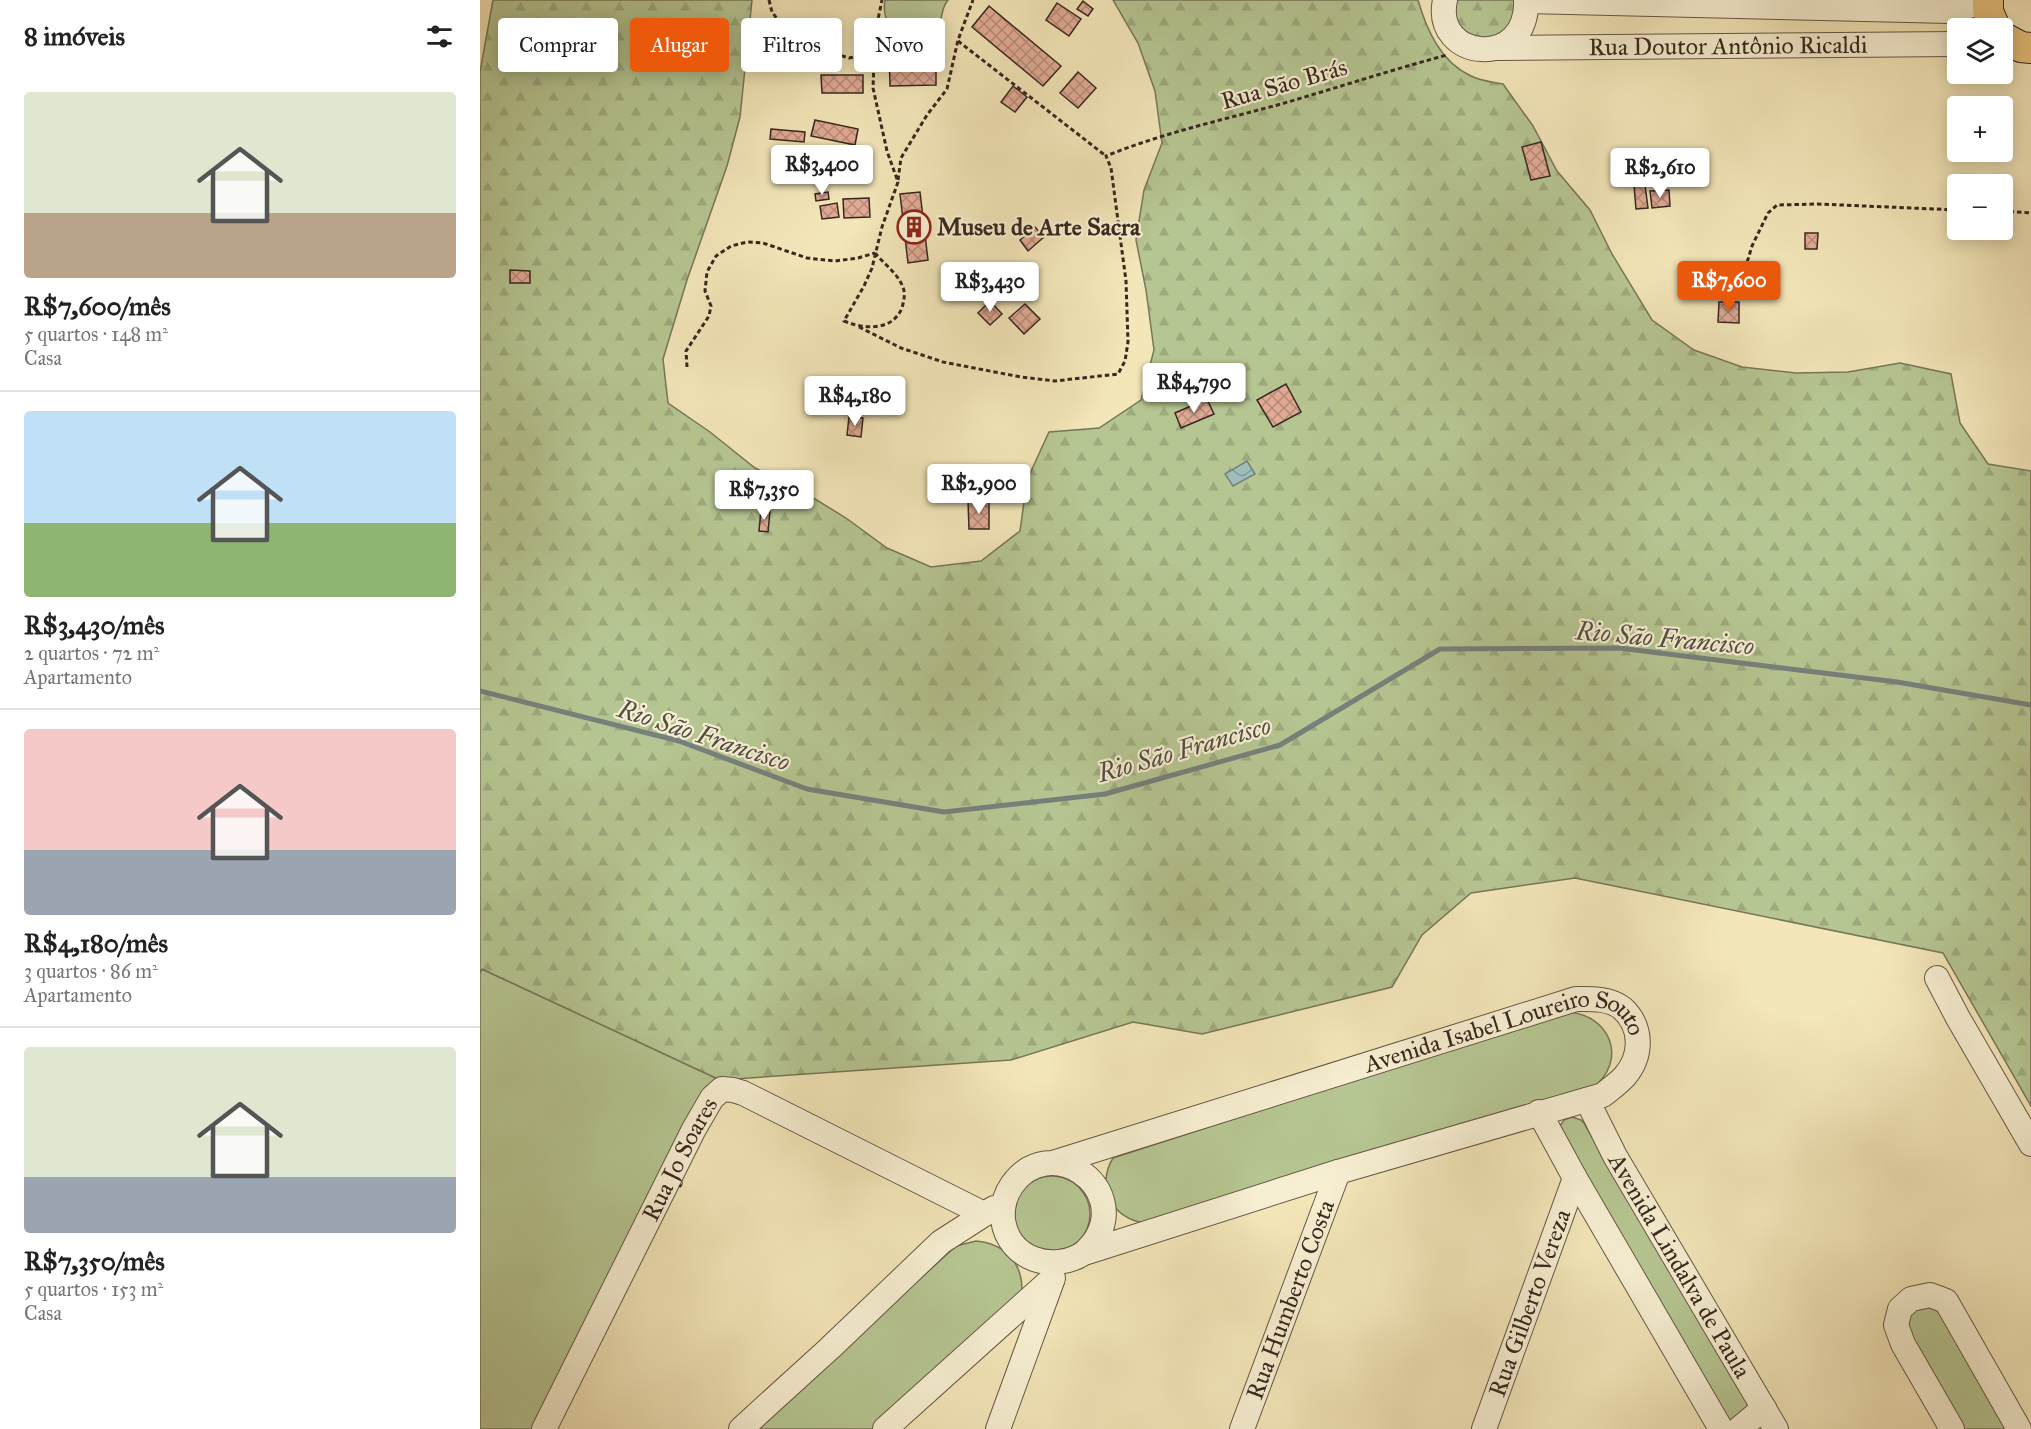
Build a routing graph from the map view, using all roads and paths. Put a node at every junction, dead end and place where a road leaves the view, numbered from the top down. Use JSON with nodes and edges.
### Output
{"nodes":[{"id":1,"x":769,"y":0,"type":"edge"},
{"id":2,"x":882,"y":0,"type":"edge"},
{"id":3,"x":973,"y":0,"type":"edge"},
{"id":4,"x":1445,"y":0,"type":"edge"},
{"id":5,"x":1526,"y":1,"type":"edge"},
{"id":6,"x":878,"y":18,"type":"edge"},
{"id":7,"x":1971,"y":18,"type":"edge"},
{"id":8,"x":958,"y":40,"type":"junction"},
{"id":9,"x":1947,"y":44,"type":"edge"},
{"id":10,"x":1472,"y":48,"type":"junction"},
{"id":11,"x":1498,"y":48,"type":"junction"},
{"id":12,"x":854,"y":57,"type":"edge"},
{"id":13,"x":873,"y":72,"type":"edge"},
{"id":14,"x":1106,"y":156,"type":"junction"},
{"id":15,"x":898,"y":182,"type":"junction"},
{"id":16,"x":1947,"y":210,"type":"edge"},
{"id":17,"x":2013,"y":212,"type":"edge"},
{"id":18,"x":2031,"y":213,"type":"edge"},
{"id":19,"x":874,"y":253,"type":"junction"},
{"id":20,"x":1743,"y":276,"type":"dead end"},
{"id":21,"x":859,"y":327,"type":"junction"},
{"id":22,"x":687,"y":367,"type":"dead end"},
{"id":23,"x":1936,"y":978,"type":"dead end"},
{"id":24,"x":1587,"y":1100,"type":"junction"},
{"id":25,"x":1539,"y":1112,"type":"junction"},
{"id":26,"x":2031,"y":1144,"type":"edge"},
{"id":27,"x":1053,"y":1163,"type":"junction"},
{"id":28,"x":1338,"y":1172,"type":"junction"},
{"id":29,"x":1575,"y":1178,"type":"junction"},
{"id":30,"x":994,"y":1208,"type":"junction"},
{"id":31,"x":1068,"y":1264,"type":"junction"},
{"id":32,"x":1764,"y":1408,"type":"junction"},
{"id":33,"x":544,"y":1429,"type":"edge"},
{"id":34,"x":741,"y":1429,"type":"edge"},
{"id":35,"x":885,"y":1429,"type":"edge"},
{"id":36,"x":998,"y":1429,"type":"edge"},
{"id":37,"x":1242,"y":1429,"type":"edge"},
{"id":38,"x":1484,"y":1429,"type":"edge"},
{"id":39,"x":1721,"y":1429,"type":"edge"},
{"id":40,"x":1739,"y":1429,"type":"edge"},
{"id":41,"x":1776,"y":1429,"type":"edge"},
{"id":42,"x":1952,"y":1429,"type":"edge"},
{"id":43,"x":2019,"y":1429,"type":"edge"}],
"edges":[{"from":1,"to":12,"type":"path"},
{"from":2,"to":6,"type":"path"},
{"from":3,"to":8,"type":"path"},
{"from":4,"to":10,"type":"street"},
{"from":5,"to":7,"type":"street","name":"Rua Doutor Antônio Ricaldi"},
{"from":5,"to":11,"type":"street"},
{"from":8,"to":14,"type":"path"},
{"from":8,"to":15,"type":"path"},
{"from":9,"to":11,"type":"street","name":"Rua Doutor Antônio Ricaldi"},
{"from":10,"to":11,"type":"street","name":"Rua Doutor Antônio Ricaldi"},
{"from":10,"to":14,"type":"path","name":"Rua São Brás"},
{"from":13,"to":15,"type":"path"},
{"from":14,"to":21,"type":"path"},
{"from":15,"to":19,"type":"path"},
{"from":16,"to":20,"type":"path"},
{"from":17,"to":18,"type":"path"},
{"from":19,"to":21,"type":"path"},
{"from":19,"to":21,"type":"path"},
{"from":19,"to":22,"type":"path"},
{"from":23,"to":26,"type":"street"},
{"from":24,"to":25,"type":"street","name":"Avenida Isabel Loureiro Souto"},
{"from":24,"to":27,"type":"street","name":"Avenida Isabel Loureiro Souto"},
{"from":24,"to":32,"type":"street","name":"Avenida Lindalva de Paula"},
{"from":25,"to":28,"type":"street","name":"Avenida Isabel Loureiro Souto"},
{"from":25,"to":29,"type":"street","name":"Avenida Lindalva de Paula"},
{"from":27,"to":30,"type":"street","name":"Avenida Isabel Loureiro Souto"},
{"from":27,"to":31,"type":"street","name":"Avenida Isabel Loureiro Souto"},
{"from":28,"to":31,"type":"street","name":"Avenida Isabel Loureiro Souto"},
{"from":28,"to":37,"type":"street","name":"Rua Humberto Costa"},
{"from":29,"to":38,"type":"street","name":"Rua Gilberto Vereza"},
{"from":29,"to":39,"type":"street","name":"Avenida Lindalva de Paula"},
{"from":30,"to":31,"type":"street","name":"Avenida Isabel Loureiro Souto"},
{"from":30,"to":33,"type":"street","name":"Rua Jo Soares"},
{"from":30,"to":34,"type":"street","name":"Avenida Isabel Loureiro Souto"},
{"from":31,"to":35,"type":"street","name":"Avenida Isabel Loureiro Souto"},
{"from":31,"to":36,"type":"street"},
{"from":32,"to":40,"type":"street"},
{"from":32,"to":41,"type":"street","name":"Avenida Lindalva de Paula"},
{"from":42,"to":43,"type":"street"}]}
